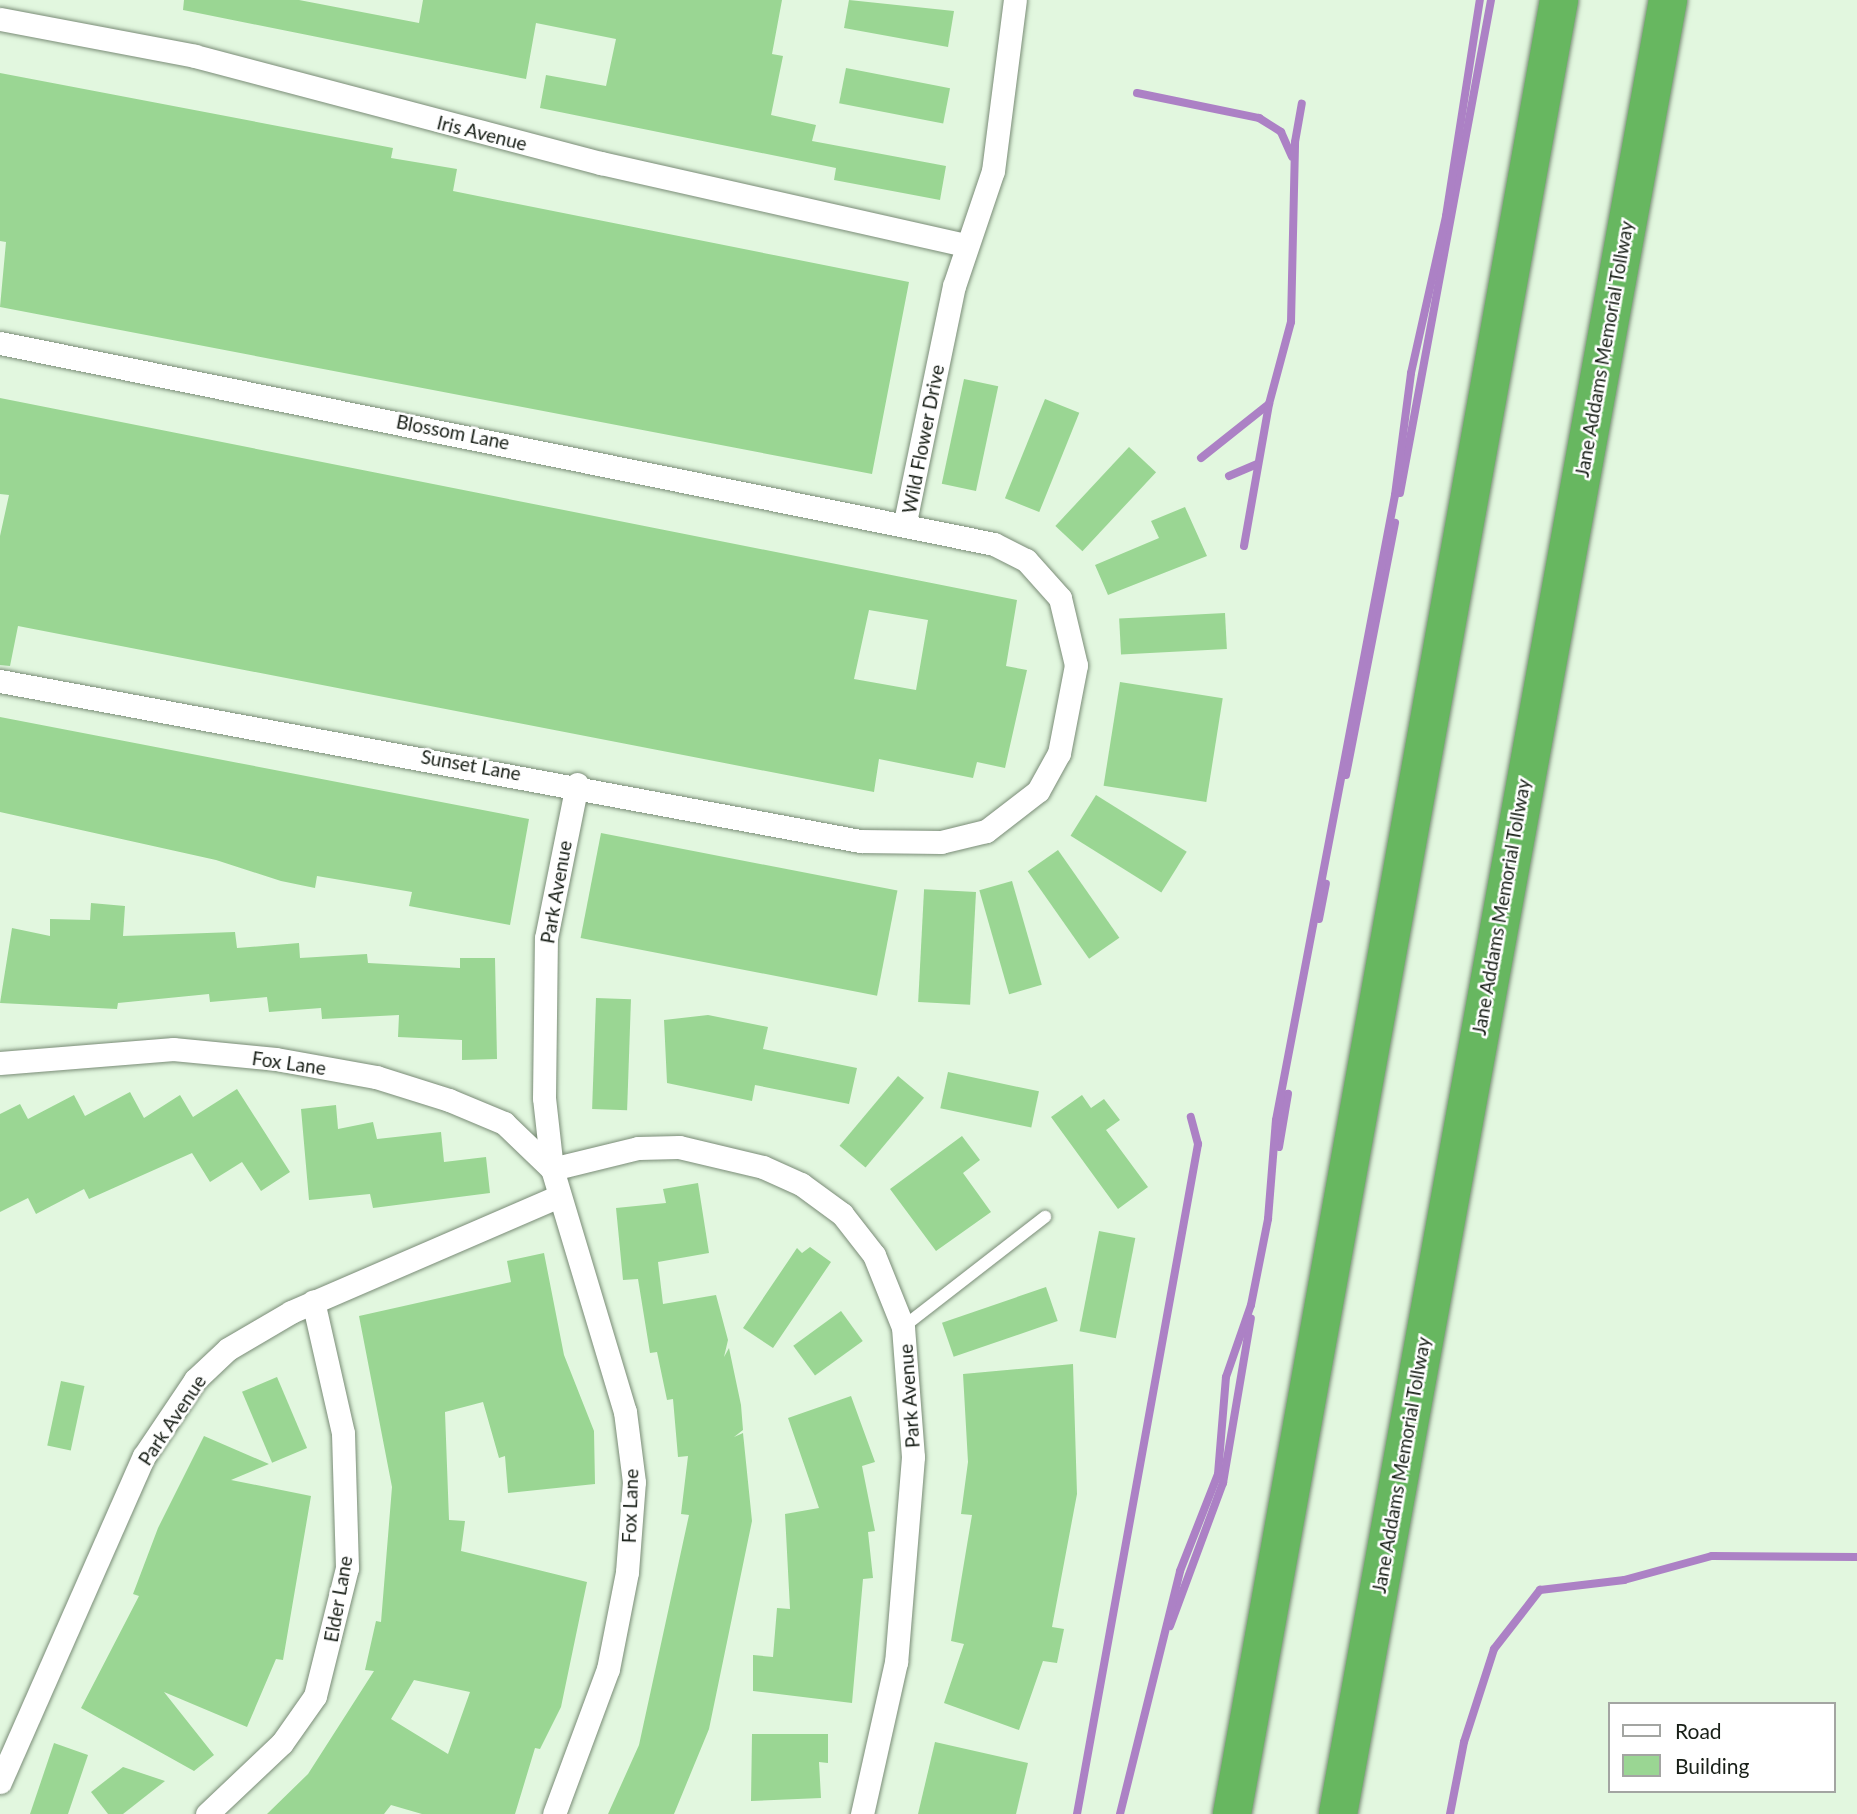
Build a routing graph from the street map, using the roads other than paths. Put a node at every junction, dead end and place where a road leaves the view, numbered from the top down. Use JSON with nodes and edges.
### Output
{"nodes":[{"id":1,"x":1015,"y":0,"type":"edge"},
{"id":2,"x":1559,"y":0,"type":"edge"},
{"id":3,"x":1668,"y":0,"type":"edge"},
{"id":4,"x":0,"y":19,"type":"edge"},
{"id":5,"x":964,"y":245,"type":"junction"},
{"id":6,"x":0,"y":343,"type":"edge"},
{"id":7,"x":905,"y":522,"type":"junction"},
{"id":8,"x":0,"y":681,"type":"edge"},
{"id":9,"x":577,"y":784,"type":"junction"},
{"id":10,"x":942,"y":842,"type":"joint"},
{"id":11,"x":0,"y":1063,"type":"edge"},
{"id":12,"x":552,"y":1169,"type":"junction"},
{"id":13,"x":559,"y":1196,"type":"junction"},
{"id":14,"x":1045,"y":1217,"type":"dead end"},
{"id":15,"x":313,"y":1301,"type":"junction"},
{"id":16,"x":903,"y":1326,"type":"junction"},
{"id":17,"x":1282,"y":1540,"type":"junction"},
{"id":18,"x":0,"y":1782,"type":"edge"},
{"id":19,"x":207,"y":1814,"type":"edge"},
{"id":20,"x":554,"y":1814,"type":"edge"},
{"id":21,"x":862,"y":1814,"type":"edge"},
{"id":22,"x":1212,"y":1814,"type":"edge"},
{"id":23,"x":1233,"y":1814,"type":"edge"},
{"id":24,"x":1338,"y":1814,"type":"edge"}],
"edges":[{"from":1,"to":5,"type":"street","name":"Wild Flower Drive"},
{"from":2,"to":17,"type":"highway"},
{"from":3,"to":24,"type":"highway","name":"Jane Addams Memorial Tollway"},
{"from":4,"to":5,"type":"street","name":"Iris Avenue"},
{"from":5,"to":7,"type":"street","name":"Wild Flower Drive"},
{"from":6,"to":7,"type":"street","name":"Blossom Lane"},
{"from":7,"to":10,"type":"street","name":"Wild Flower Drive"},
{"from":8,"to":9,"type":"street","name":"Sunset Lane"},
{"from":9,"to":10,"type":"street","name":"Sunset Lane"},
{"from":9,"to":12,"type":"street","name":"Park Avenue"},
{"from":11,"to":12,"type":"street","name":"Fox Lane"},
{"from":12,"to":13,"type":"street","name":"Park Avenue"},
{"from":12,"to":16,"type":"street","name":"Park Avenue"},
{"from":13,"to":15,"type":"street","name":"Park Avenue"},
{"from":13,"to":20,"type":"street","name":"Fox Lane"},
{"from":14,"to":16,"type":"lane"},
{"from":15,"to":18,"type":"street","name":"Park Avenue"},
{"from":15,"to":19,"type":"street","name":"Elder Lane"},
{"from":16,"to":21,"type":"street","name":"Park Avenue"},
{"from":17,"to":22,"type":"highway"},
{"from":17,"to":23,"type":"highway"}]}
